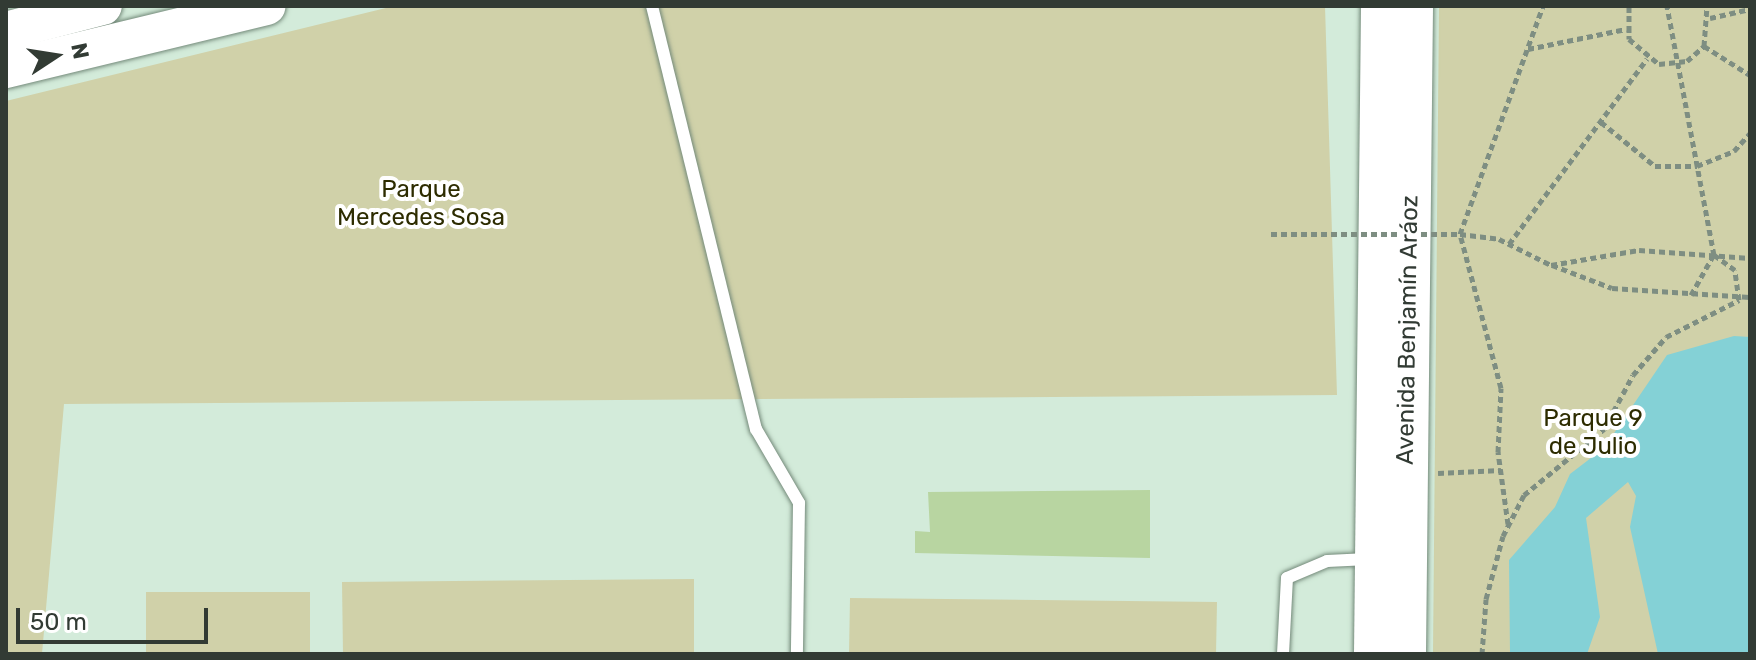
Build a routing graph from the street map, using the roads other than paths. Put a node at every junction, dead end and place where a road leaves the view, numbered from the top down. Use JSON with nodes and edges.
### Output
{"nodes":[{"id":1,"x":103,"y":6,"type":"edge"},
{"id":2,"x":266,"y":6,"type":"edge"},
{"id":3,"x":652,"y":6,"type":"edge"},
{"id":4,"x":1380,"y":6,"type":"edge"},
{"id":5,"x":1414,"y":6,"type":"edge"},
{"id":6,"x":6,"y":31,"type":"edge"},
{"id":7,"x":6,"y":69,"type":"edge"},
{"id":8,"x":1374,"y":559,"type":"junction"},
{"id":9,"x":797,"y":654,"type":"edge"},
{"id":10,"x":1283,"y":654,"type":"edge"},
{"id":11,"x":1373,"y":654,"type":"edge"},
{"id":12,"x":1407,"y":654,"type":"edge"}],
"edges":[{"from":1,"to":6,"type":"main road"},
{"from":2,"to":7,"type":"main road"},
{"from":3,"to":9,"type":"lane"},
{"from":4,"to":8,"type":"main road","name":"Avenida Benjamín Aráoz"},
{"from":5,"to":12,"type":"main road","name":"Avenida Benjamín Aráoz"},
{"from":8,"to":10,"type":"lane"},
{"from":8,"to":11,"type":"main road","name":"Avenida Benjamín Aráoz"}]}
